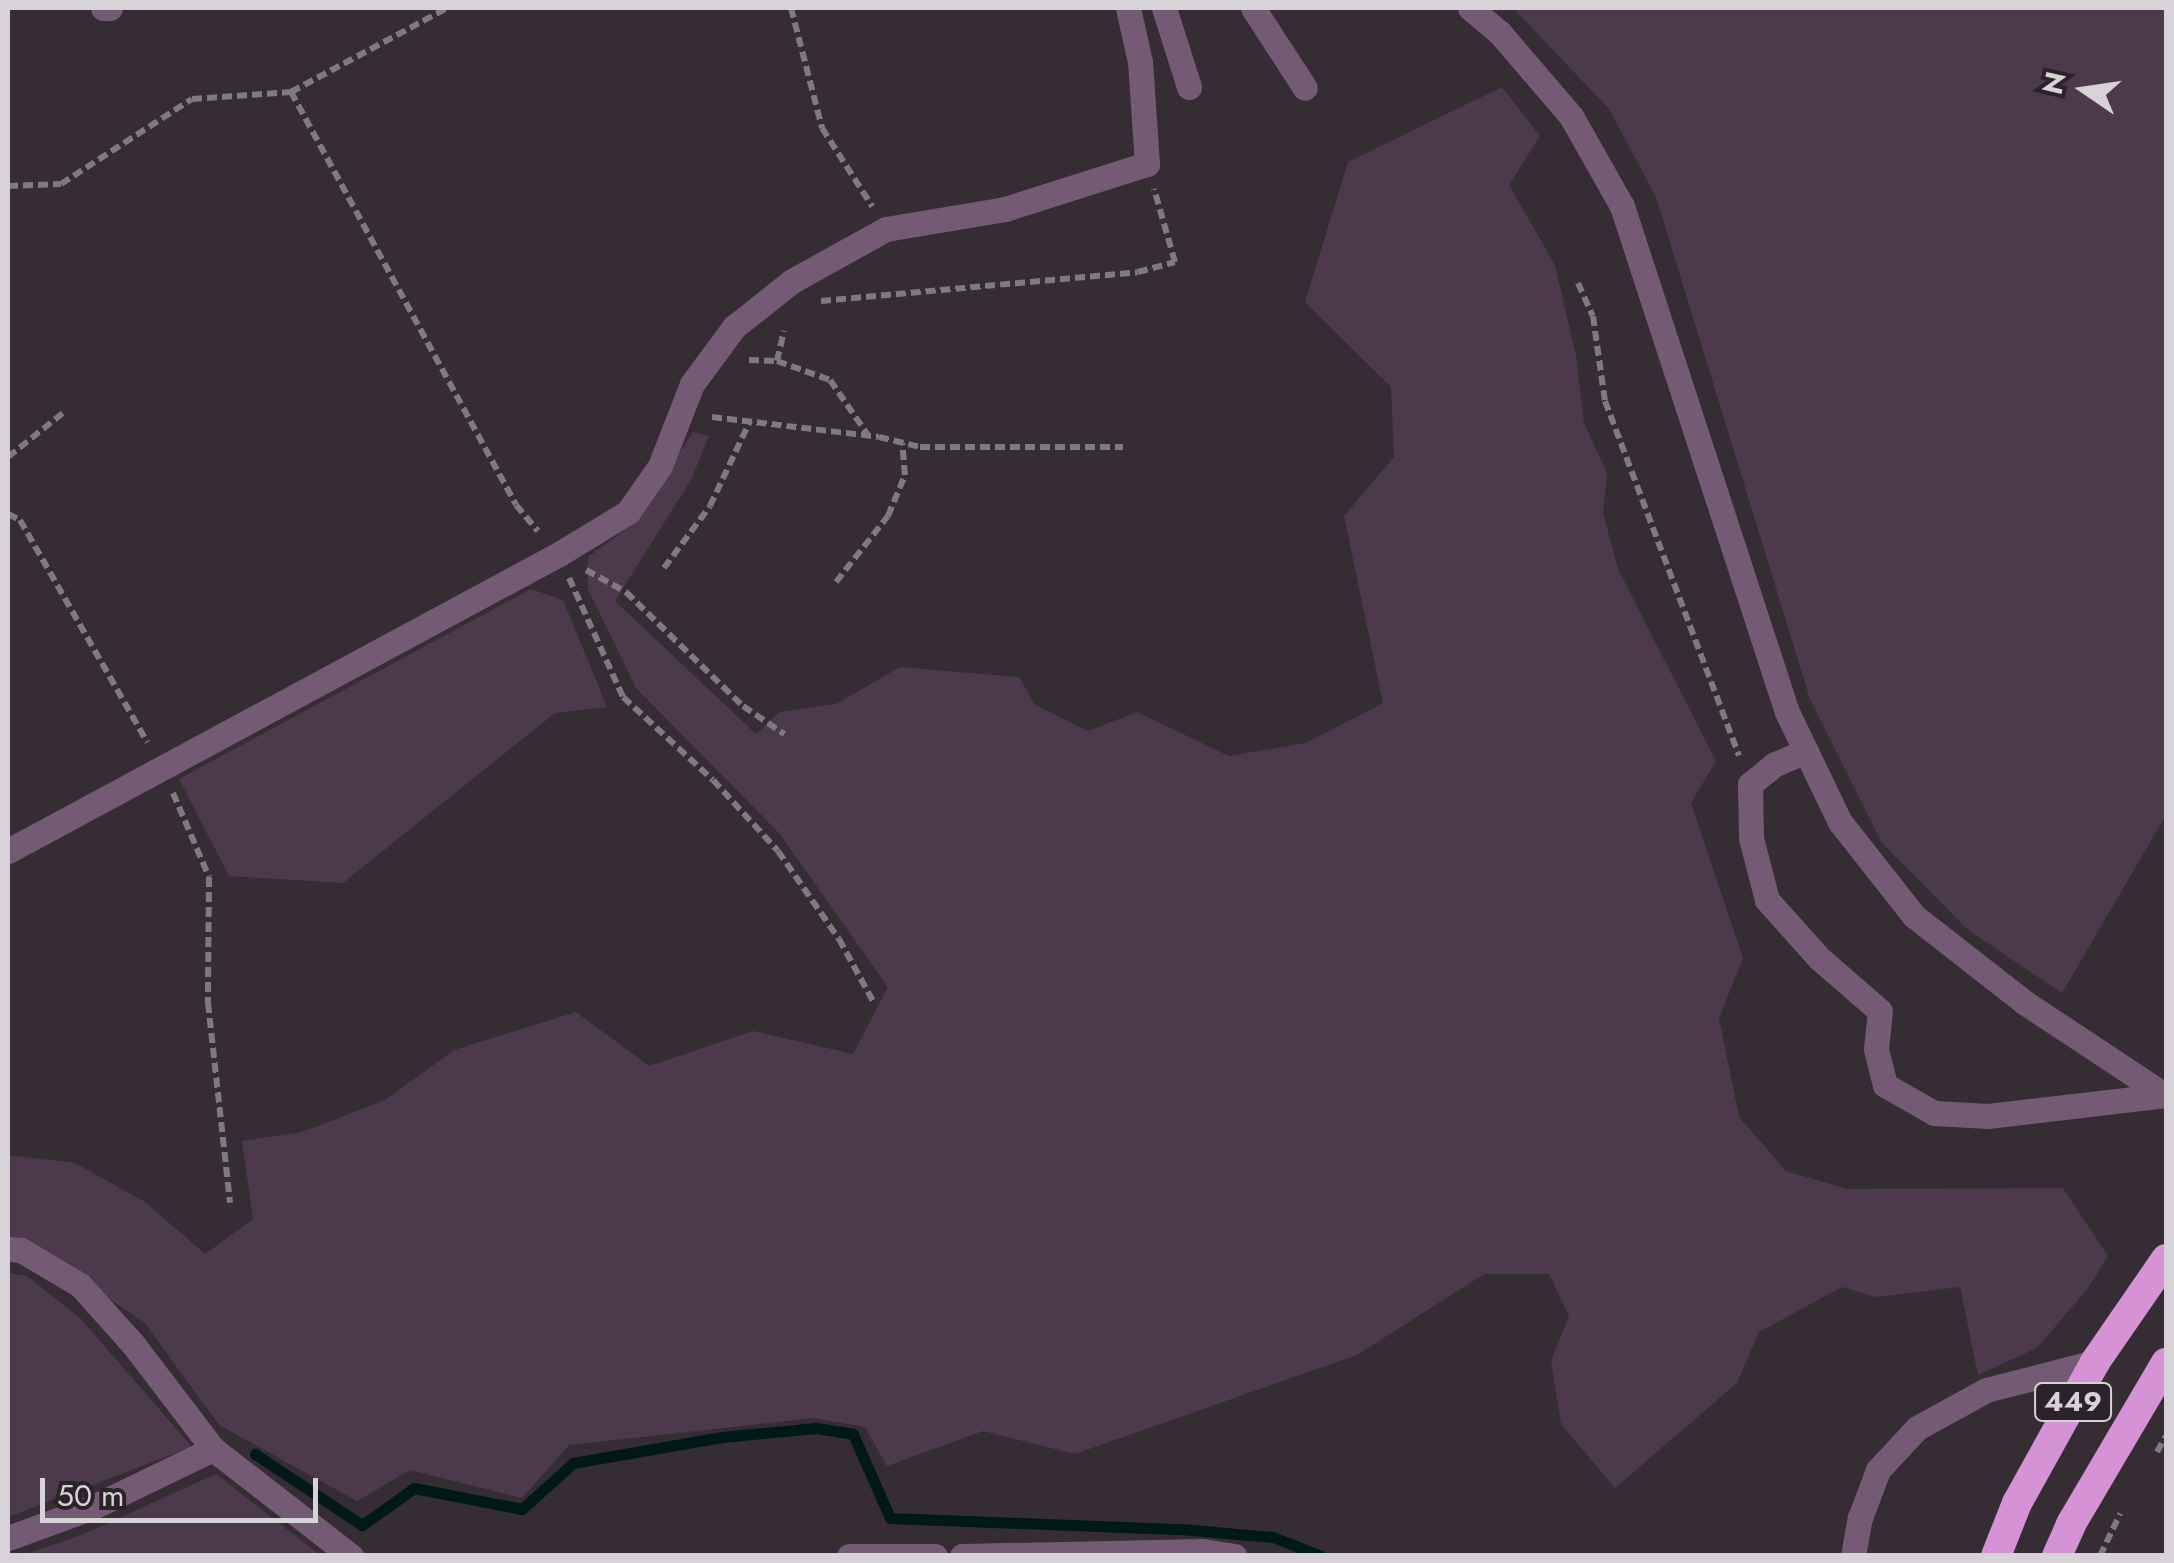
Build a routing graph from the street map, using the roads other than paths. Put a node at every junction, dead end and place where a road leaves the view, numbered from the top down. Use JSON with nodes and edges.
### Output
{"nodes":[{"id":1,"x":1128,"y":8,"type":"edge"},
{"id":2,"x":1164,"y":8,"type":"edge"},
{"id":3,"x":1252,"y":8,"type":"edge"},
{"id":4,"x":1470,"y":8,"type":"edge"},
{"id":5,"x":1189,"y":87,"type":"dead end"},
{"id":6,"x":1306,"y":88,"type":"dead end"},
{"id":7,"x":1806,"y":752,"type":"junction"},
{"id":8,"x":8,"y":852,"type":"edge"},
{"id":9,"x":2166,"y":1095,"type":"edge"},
{"id":10,"x":8,"y":1249,"type":"edge"},
{"id":11,"x":2166,"y":1259,"type":"edge"},
{"id":12,"x":2095,"y":1362,"type":"junction"},
{"id":13,"x":2166,"y":1362,"type":"edge"},
{"id":14,"x":213,"y":1449,"type":"junction"},
{"id":15,"x":8,"y":1538,"type":"edge"},
{"id":16,"x":351,"y":1556,"type":"edge"},
{"id":17,"x":848,"y":1556,"type":"edge"},
{"id":18,"x":935,"y":1556,"type":"edge"},
{"id":19,"x":962,"y":1556,"type":"edge"},
{"id":20,"x":1235,"y":1556,"type":"edge"},
{"id":21,"x":1853,"y":1556,"type":"edge"},
{"id":22,"x":1996,"y":1556,"type":"edge"},
{"id":23,"x":2058,"y":1556,"type":"edge"}],
"edges":[{"from":1,"to":8,"type":"street"},
{"from":2,"to":5,"type":"street"},
{"from":3,"to":6,"type":"street"},
{"from":4,"to":7,"type":"street"},
{"from":7,"to":9,"type":"street"},
{"from":7,"to":9,"type":"street"},
{"from":10,"to":14,"type":"street"},
{"from":11,"to":12,"type":"highway","number":"449"},
{"from":12,"to":21,"type":"street"},
{"from":12,"to":22,"type":"highway","number":"449"},
{"from":13,"to":23,"type":"highway","number":"449"},
{"from":14,"to":15,"type":"street"},
{"from":14,"to":16,"type":"street"},
{"from":17,"to":18,"type":"street"},
{"from":19,"to":20,"type":"street"}]}
